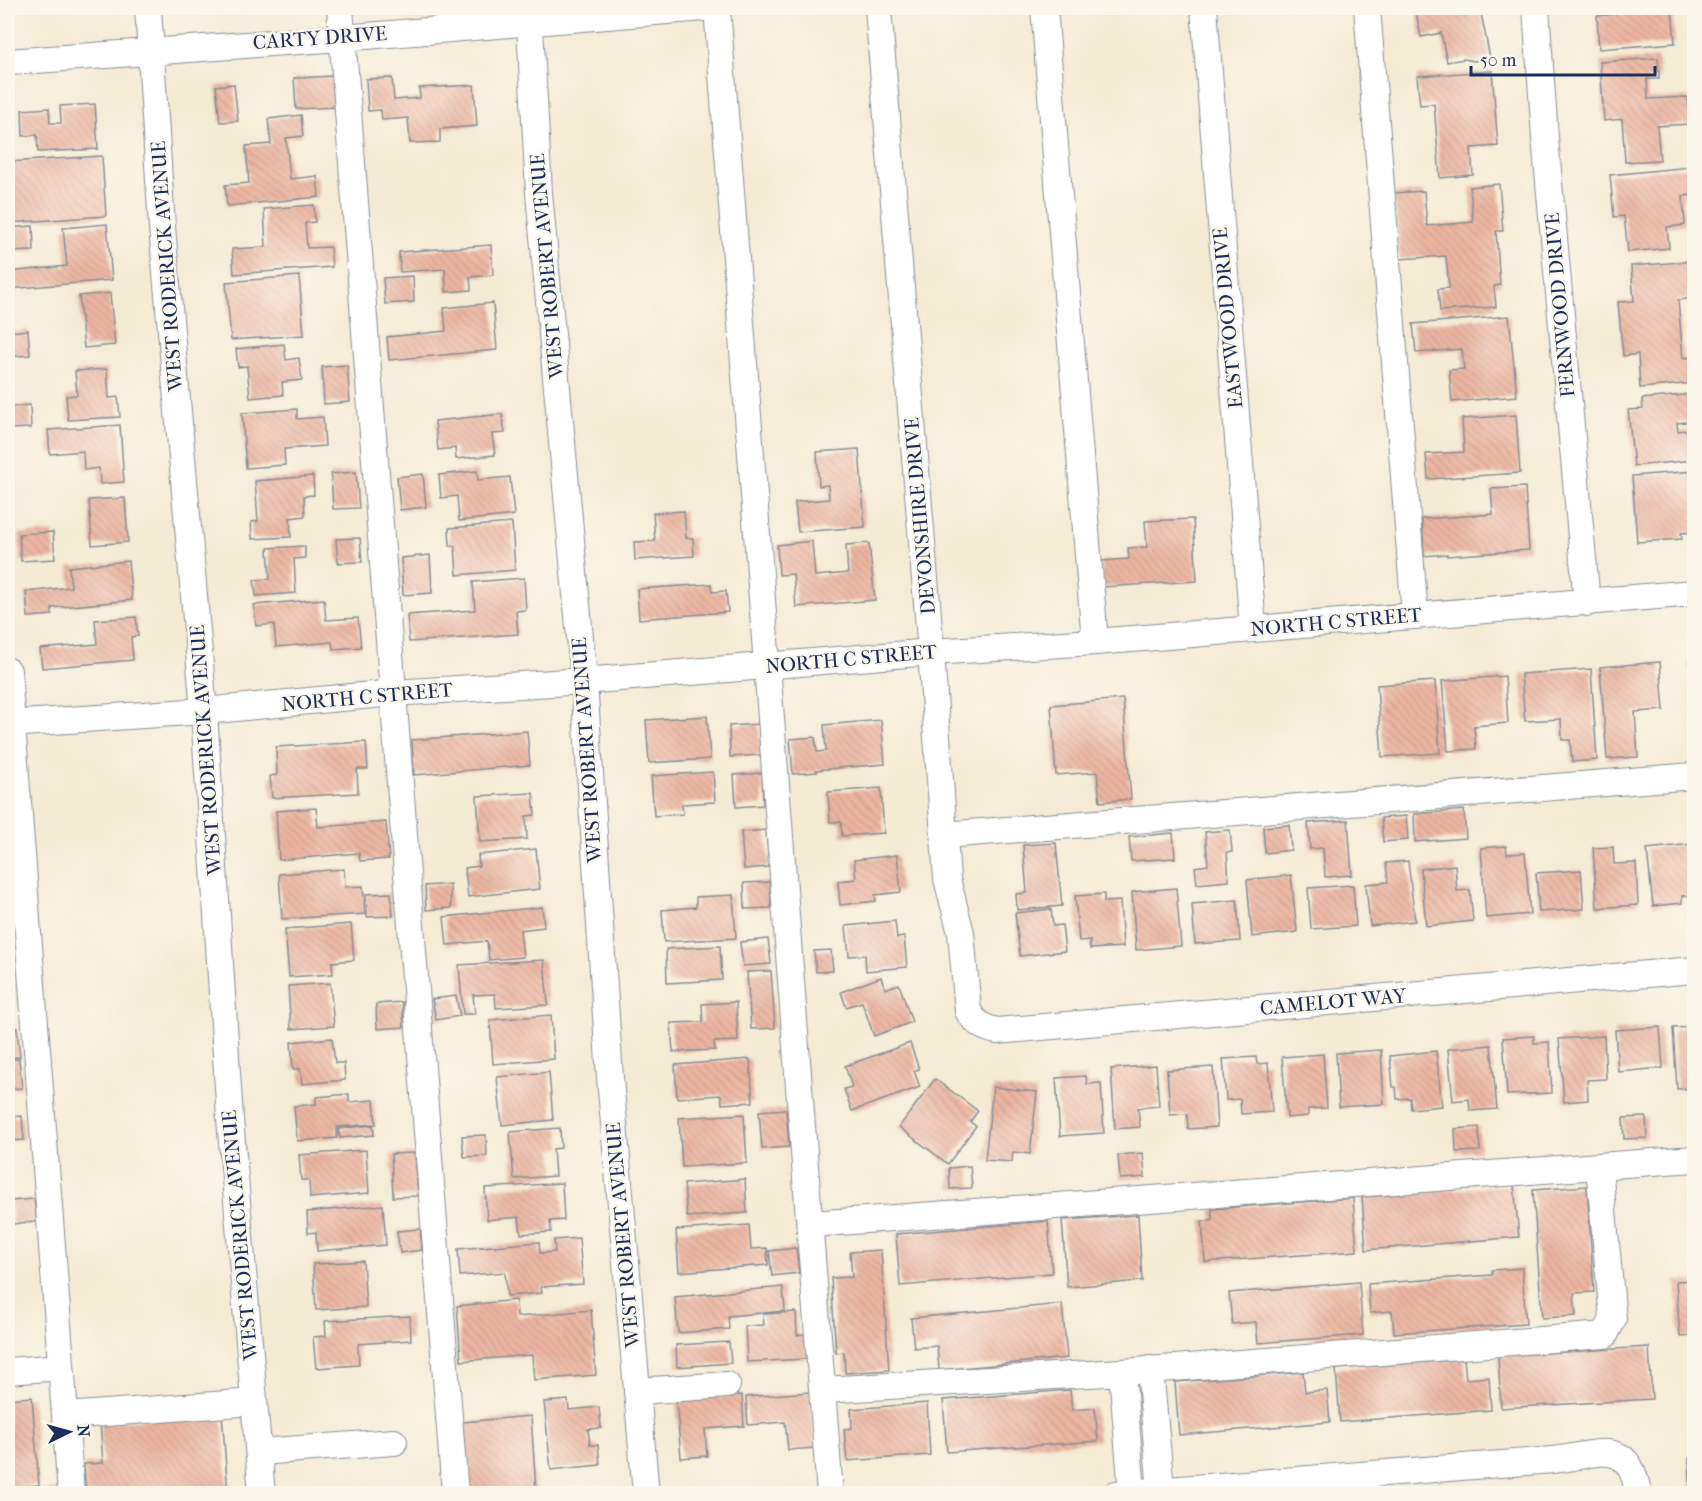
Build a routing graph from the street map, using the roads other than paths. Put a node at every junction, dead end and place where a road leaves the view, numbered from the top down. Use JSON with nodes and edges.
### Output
{"nodes":[{"id":1,"x":148,"y":8,"type":"edge"},
{"id":2,"x":340,"y":8,"type":"edge"},
{"id":3,"x":704,"y":8,"type":"edge"},
{"id":4,"x":717,"y":8,"type":"edge"},
{"id":5,"x":878,"y":8,"type":"edge"},
{"id":6,"x":1044,"y":8,"type":"edge"},
{"id":7,"x":1204,"y":8,"type":"edge"},
{"id":8,"x":1367,"y":8,"type":"edge"},
{"id":9,"x":1536,"y":8,"type":"edge"},
{"id":10,"x":530,"y":14,"type":"edge"},
{"id":11,"x":342,"y":38,"type":"junction"},
{"id":12,"x":152,"y":50,"type":"junction"},
{"id":13,"x":8,"y":62,"type":"edge"},
{"id":14,"x":1695,"y":593,"type":"edge"},
{"id":15,"x":1587,"y":603,"type":"junction"},
{"id":16,"x":1415,"y":616,"type":"junction"},
{"id":17,"x":1253,"y":629,"type":"junction"},
{"id":18,"x":1095,"y":642,"type":"junction"},
{"id":19,"x":931,"y":652,"type":"junction"},
{"id":20,"x":770,"y":665,"type":"junction"},
{"id":21,"x":8,"y":671,"type":"edge"},
{"id":22,"x":584,"y":681,"type":"junction"},
{"id":23,"x":393,"y":693,"type":"junction"},
{"id":24,"x":204,"y":711,"type":"junction"},
{"id":25,"x":9,"y":724,"type":"edge"},
{"id":26,"x":1695,"y":776,"type":"edge"},
{"id":27,"x":944,"y":835,"type":"junction"},
{"id":28,"x":1695,"y":970,"type":"edge"},
{"id":29,"x":974,"y":1021,"type":"joint"},
{"id":30,"x":1695,"y":1159,"type":"edge"},
{"id":31,"x":1599,"y":1167,"type":"junction"},
{"id":32,"x":812,"y":1224,"type":"junction"},
{"id":33,"x":61,"y":1366,"type":"junction"},
{"id":34,"x":1150,"y":1369,"type":"junction"},
{"id":35,"x":8,"y":1371,"type":"edge"},
{"id":36,"x":1122,"y":1371,"type":"junction"},
{"id":37,"x":727,"y":1385,"type":"dead end"},
{"id":38,"x":823,"y":1390,"type":"junction"},
{"id":39,"x":637,"y":1391,"type":"junction"},
{"id":40,"x":254,"y":1402,"type":"junction"},
{"id":41,"x":65,"y":1416,"type":"junction"},
{"id":42,"x":394,"y":1442,"type":"dead end"},
{"id":43,"x":259,"y":1452,"type":"junction"},
{"id":44,"x":1303,"y":1486,"type":"edge"},
{"id":45,"x":1161,"y":1490,"type":"junction"},
{"id":46,"x":1124,"y":1493,"type":"edge"},
{"id":47,"x":71,"y":1494,"type":"edge"},
{"id":48,"x":262,"y":1494,"type":"edge"},
{"id":49,"x":455,"y":1494,"type":"edge"},
{"id":50,"x":646,"y":1494,"type":"edge"},
{"id":51,"x":830,"y":1494,"type":"edge"},
{"id":52,"x":1638,"y":1494,"type":"edge"}],
"edges":[{"from":1,"to":12,"type":"street","name":"WEST RODERICK AVENUE"},
{"from":2,"to":11,"type":"street"},
{"from":3,"to":10,"type":"street","name":"CARTY DRIVE"},
{"from":4,"to":20,"type":"street"},
{"from":5,"to":19,"type":"street","name":"DEVONSHIRE DRIVE"},
{"from":6,"to":18,"type":"street"},
{"from":7,"to":17,"type":"street","name":"EASTWOOD DRIVE"},
{"from":8,"to":16,"type":"street"},
{"from":9,"to":15,"type":"street","name":"FERNWOOD DRIVE"},
{"from":10,"to":11,"type":"street","name":"CARTY DRIVE"},
{"from":10,"to":22,"type":"street","name":"WEST ROBERT AVENUE"},
{"from":11,"to":12,"type":"street","name":"CARTY DRIVE"},
{"from":11,"to":23,"type":"street"},
{"from":12,"to":13,"type":"street","name":"CARTY DRIVE"},
{"from":12,"to":24,"type":"street","name":"WEST RODERICK AVENUE"},
{"from":14,"to":15,"type":"street","name":"NORTH C STREET"},
{"from":15,"to":16,"type":"street","name":"NORTH C STREET"},
{"from":16,"to":17,"type":"street","name":"NORTH C STREET"},
{"from":17,"to":18,"type":"street","name":"NORTH C STREET"},
{"from":18,"to":19,"type":"street","name":"NORTH C STREET"},
{"from":19,"to":20,"type":"street","name":"NORTH C STREET"},
{"from":19,"to":27,"type":"street","name":"DEVONSHIRE DRIVE"},
{"from":20,"to":22,"type":"street","name":"NORTH C STREET"},
{"from":20,"to":32,"type":"street"},
{"from":21,"to":25,"type":"street"},
{"from":22,"to":23,"type":"street","name":"NORTH C STREET"},
{"from":22,"to":39,"type":"street","name":"WEST ROBERT AVENUE"},
{"from":23,"to":24,"type":"street","name":"NORTH C STREET"},
{"from":23,"to":49,"type":"street"},
{"from":24,"to":25,"type":"street","name":"NORTH C STREET"},
{"from":24,"to":40,"type":"street","name":"WEST RODERICK AVENUE"},
{"from":25,"to":33,"type":"street"},
{"from":26,"to":27,"type":"street"},
{"from":27,"to":29,"type":"street","name":"DEVONSHIRE DRIVE"},
{"from":28,"to":29,"type":"street","name":"CAMELOT WAY"},
{"from":30,"to":31,"type":"street"},
{"from":31,"to":32,"type":"street"},
{"from":31,"to":34,"type":"street"},
{"from":32,"to":38,"type":"street"},
{"from":33,"to":35,"type":"street"},
{"from":33,"to":41,"type":"street"},
{"from":34,"to":36,"type":"street"},
{"from":34,"to":45,"type":"street"},
{"from":36,"to":38,"type":"street"},
{"from":36,"to":46,"type":"street"},
{"from":37,"to":39,"type":"street"},
{"from":38,"to":51,"type":"street"},
{"from":39,"to":50,"type":"street","name":"WEST ROBERT AVENUE"},
{"from":40,"to":41,"type":"street"},
{"from":40,"to":43,"type":"street","name":"WEST RODERICK AVENUE"},
{"from":41,"to":47,"type":"street"},
{"from":42,"to":43,"type":"street"},
{"from":43,"to":48,"type":"street","name":"WEST RODERICK AVENUE"},
{"from":44,"to":45,"type":"street"},
{"from":44,"to":52,"type":"street"},
{"from":45,"to":46,"type":"street"}]}
